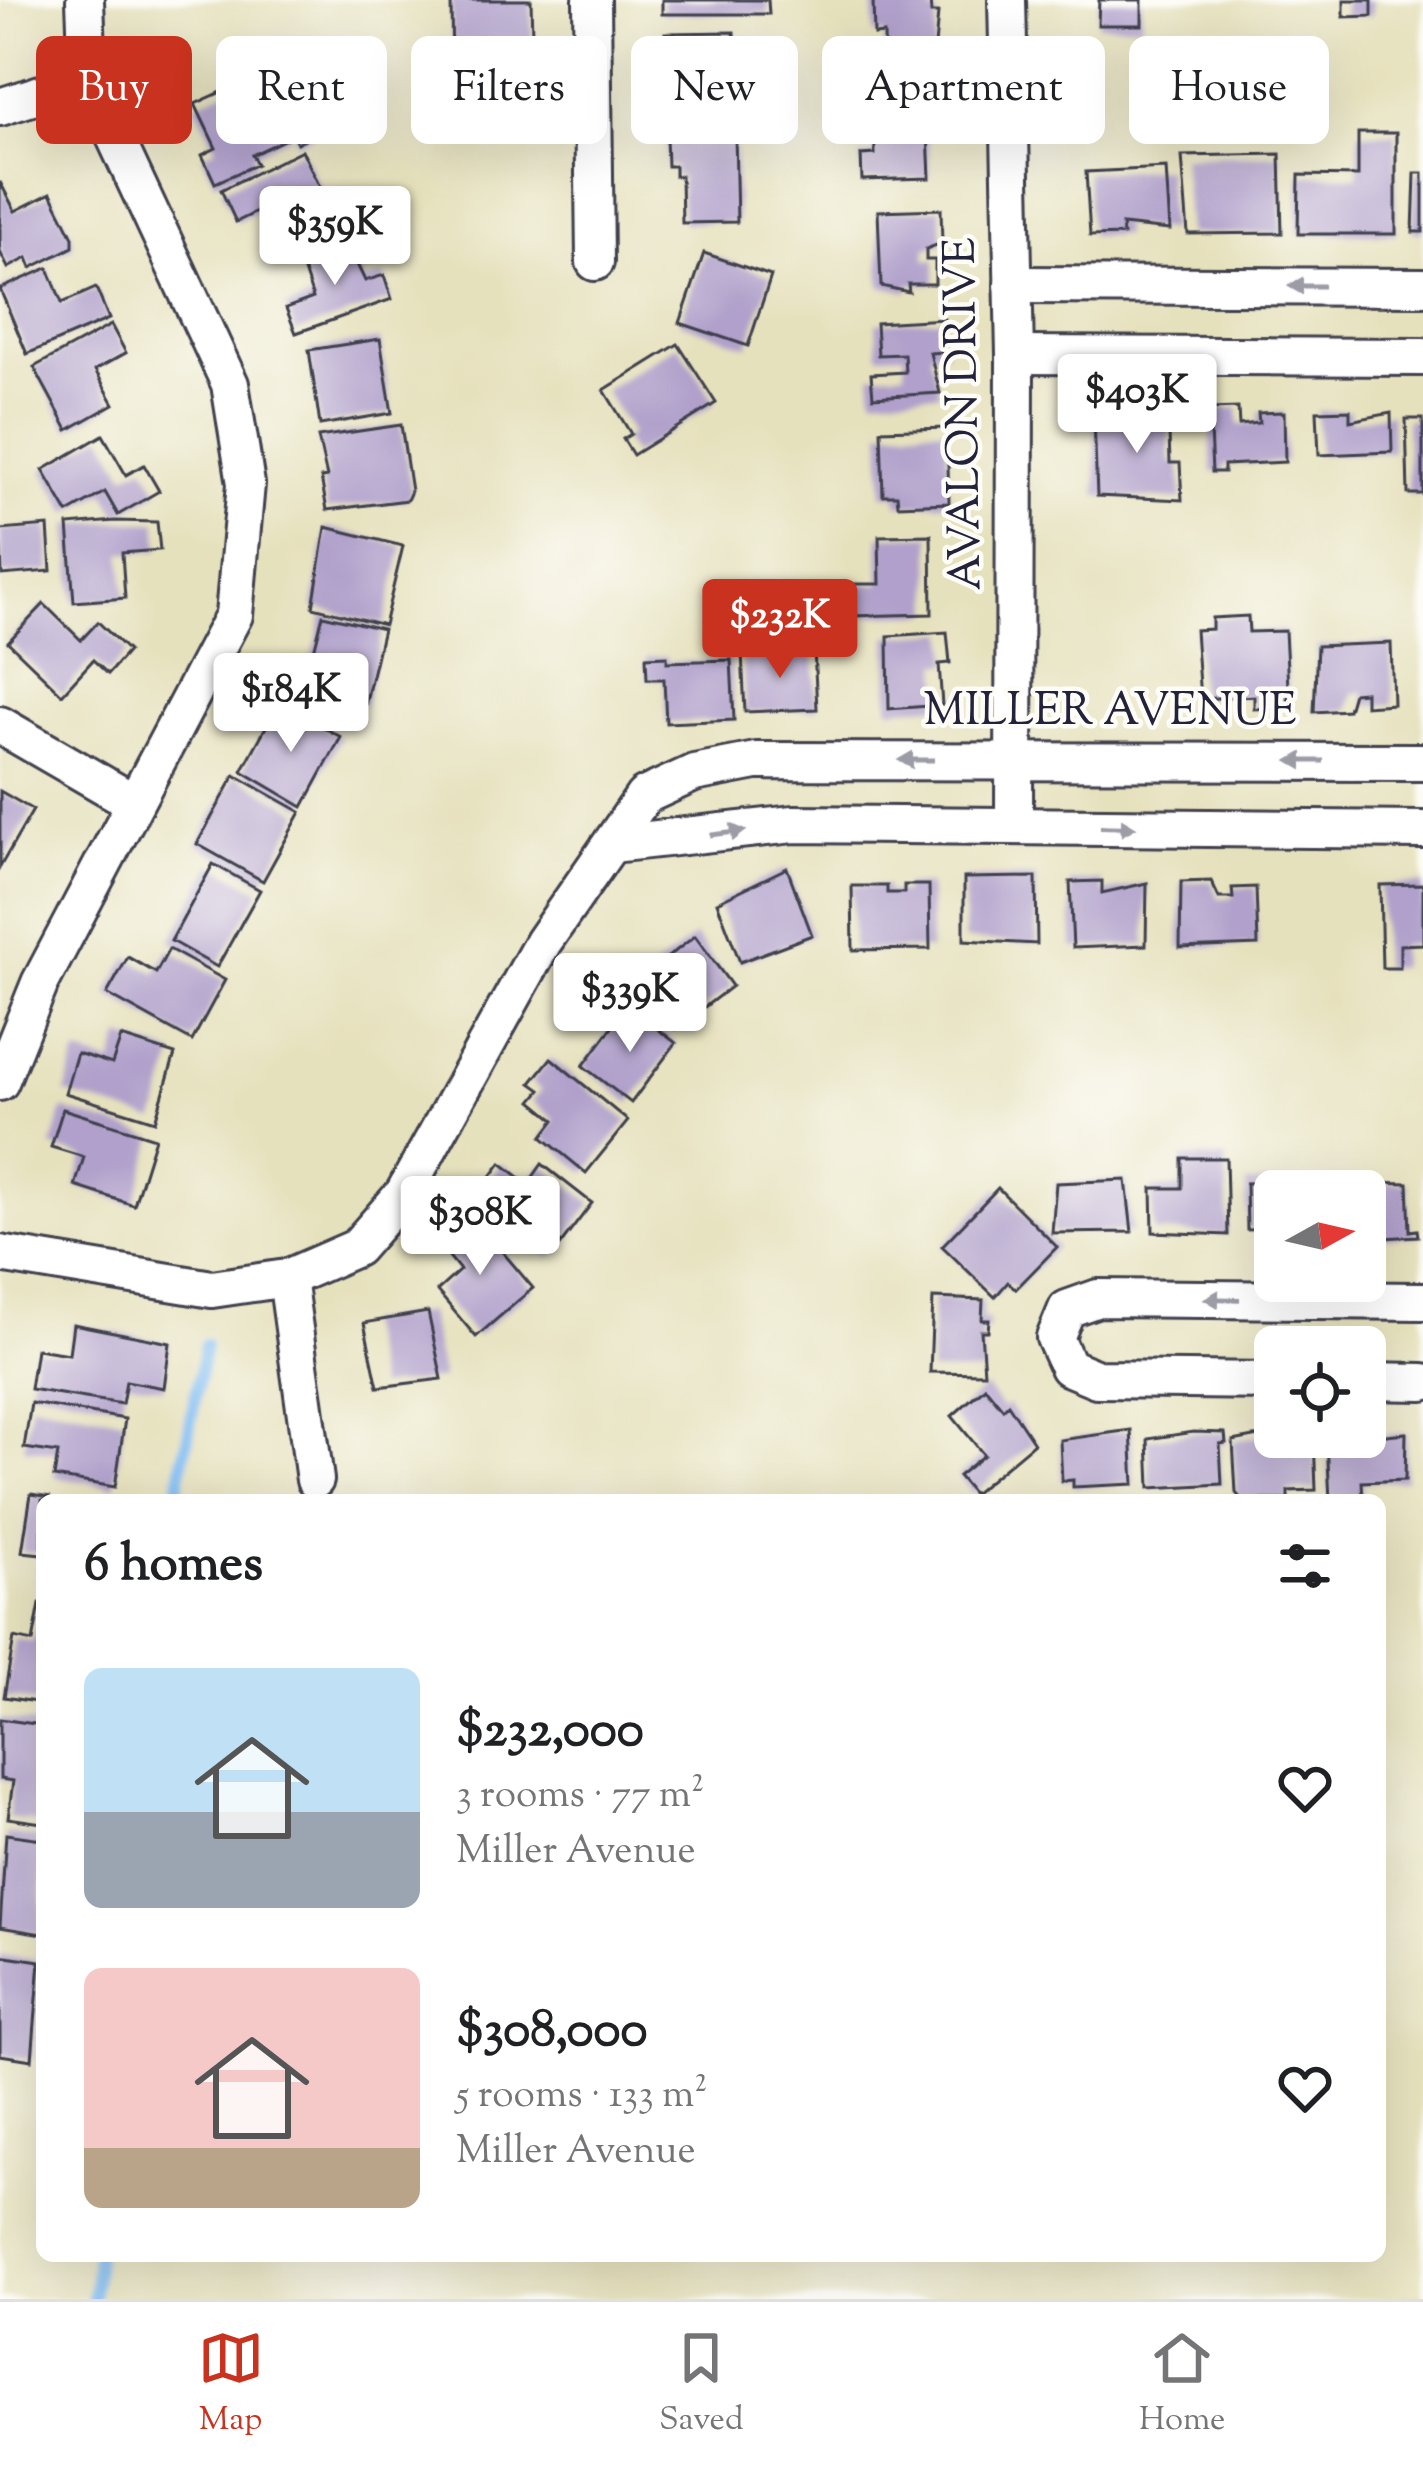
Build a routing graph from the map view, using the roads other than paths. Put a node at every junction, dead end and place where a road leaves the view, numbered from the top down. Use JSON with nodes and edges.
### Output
{"nodes":[{"id":1,"x":85,"y":0,"type":"edge"},
{"id":2,"x":592,"y":0,"type":"edge"},
{"id":3,"x":1007,"y":0,"type":"edge"},
{"id":4,"x":86,"y":36,"type":"edge"},
{"id":5,"x":36,"y":96,"type":"edge"},
{"id":6,"x":0,"y":107,"type":"edge"},
{"id":7,"x":118,"y":144,"type":"edge"},
{"id":8,"x":595,"y":262,"type":"dead end"},
{"id":9,"x":1013,"y":285,"type":"junction"},
{"id":10,"x":1423,"y":287,"type":"edge"},
{"id":11,"x":1015,"y":355,"type":"junction"},
{"id":12,"x":1423,"y":357,"type":"edge"},
{"id":13,"x":0,"y":725,"type":"edge"},
{"id":14,"x":1016,"y":759,"type":"junction"},
{"id":15,"x":1423,"y":762,"type":"edge"},
{"id":16,"x":133,"y":802,"type":"junction"},
{"id":17,"x":1014,"y":826,"type":"junction"},
{"id":18,"x":1423,"y":830,"type":"edge"},
{"id":19,"x":612,"y":844,"type":"junction"},
{"id":20,"x":0,"y":1082,"type":"edge"},
{"id":21,"x":0,"y":1254,"type":"edge"},
{"id":22,"x":287,"y":1278,"type":"junction"},
{"id":23,"x":1423,"y":1301,"type":"edge"},
{"id":24,"x":1254,"y":1381,"type":"edge"},
{"id":25,"x":1386,"y":1381,"type":"edge"},
{"id":26,"x":1423,"y":1382,"type":"edge"},
{"id":27,"x":315,"y":1480,"type":"dead end"}],
"edges":[{"from":1,"to":4,"type":"street"},
{"from":2,"to":8,"type":"street"},
{"from":3,"to":9,"type":"street","name":"AVALON DRIVE"},
{"from":5,"to":6,"type":"street"},
{"from":7,"to":16,"type":"street"},
{"from":10,"to":9,"type":"street","one_way":true},
{"from":9,"to":11,"type":"street","name":"AVALON DRIVE"},
{"from":11,"to":12,"type":"street"},
{"from":11,"to":14,"type":"street","name":"AVALON DRIVE"},
{"from":13,"to":16,"type":"street"},
{"from":15,"to":14,"type":"street","name":"MILLER AVENUE","one_way":true},
{"from":14,"to":17,"type":"street","name":"AVALON DRIVE"},
{"from":14,"to":19,"type":"street","name":"MILLER AVENUE","one_way":true},
{"from":16,"to":20,"type":"street"},
{"from":17,"to":18,"type":"street","one_way":true},
{"from":19,"to":17,"type":"street","one_way":true},
{"from":19,"to":22,"type":"street","name":"MILLER AVENUE"},
{"from":21,"to":22,"type":"street","name":"MILLER AVENUE"},
{"from":22,"to":27,"type":"street"},
{"from":23,"to":24,"type":"street","one_way":true},
{"from":25,"to":26,"type":"street"}]}
